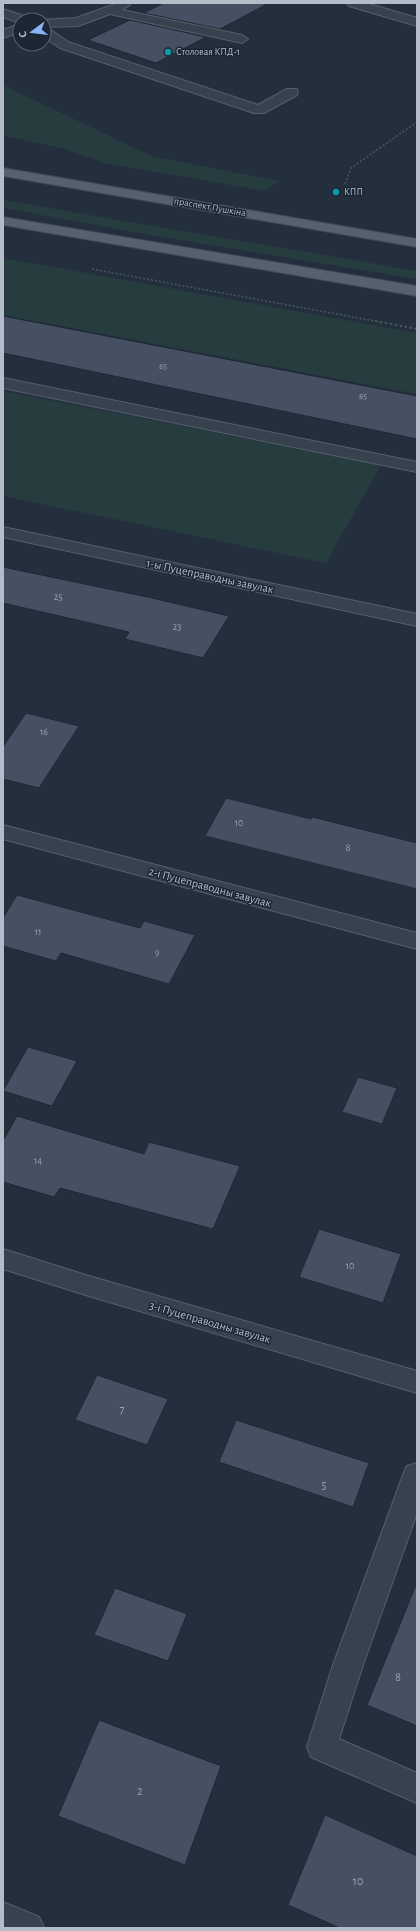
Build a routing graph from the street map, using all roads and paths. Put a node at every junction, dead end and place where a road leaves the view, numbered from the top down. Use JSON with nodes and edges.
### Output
{"nodes":[{"id":1,"x":129,"y":3,"type":"edge"},
{"id":2,"x":353,"y":3,"type":"edge"},
{"id":3,"x":111,"y":11,"type":"junction"},
{"id":4,"x":417,"y":22,"type":"edge"},
{"id":5,"x":52,"y":23,"type":"edge"},
{"id":6,"x":52,"y":37,"type":"edge"},
{"id":7,"x":242,"y":39,"type":"dead end"},
{"id":8,"x":292,"y":92,"type":"dead end"},
{"id":9,"x":417,"y":122,"type":"edge"},
{"id":10,"x":3,"y":172,"type":"edge"},
{"id":11,"x":344,"y":184,"type":"dead end"},
{"id":12,"x":3,"y":220,"type":"edge"},
{"id":13,"x":417,"y":243,"type":"edge"},
{"id":14,"x":89,"y":269,"type":"dead end"},
{"id":15,"x":417,"y":291,"type":"edge"},
{"id":16,"x":417,"y":329,"type":"edge"},
{"id":17,"x":3,"y":383,"type":"edge"},
{"id":18,"x":417,"y":467,"type":"edge"},
{"id":19,"x":3,"y":532,"type":"edge"},
{"id":20,"x":417,"y":620,"type":"edge"},
{"id":21,"x":3,"y":832,"type":"edge"},
{"id":22,"x":417,"y":941,"type":"edge"},
{"id":23,"x":3,"y":1259,"type":"edge"},
{"id":24,"x":417,"y":1382,"type":"edge"},
{"id":25,"x":417,"y":1475,"type":"edge"},
{"id":26,"x":417,"y":1788,"type":"edge"},
{"id":27,"x":3,"y":1918,"type":"edge"},
{"id":28,"x":28,"y":1928,"type":"edge"}],
"edges":[{"from":1,"to":3,"type":"street"},
{"from":2,"to":4,"type":"street"},
{"from":3,"to":5,"type":"street"},
{"from":3,"to":7,"type":"street"},
{"from":6,"to":8,"type":"street"},
{"from":9,"to":11,"type":"path"},
{"from":10,"to":13,"type":"main road","name":"праспект Пушкіна"},
{"from":12,"to":15,"type":"main road"},
{"from":14,"to":16,"type":"path"},
{"from":17,"to":18,"type":"street"},
{"from":19,"to":20,"type":"street","name":"1-ы Пуцеправодны завулак"},
{"from":21,"to":22,"type":"street","name":"2-і Пуцеправодны завулак"},
{"from":23,"to":24,"type":"street","name":"3-і Пуцеправодны завулак"},
{"from":25,"to":26,"type":"street"},
{"from":27,"to":28,"type":"street"}]}
